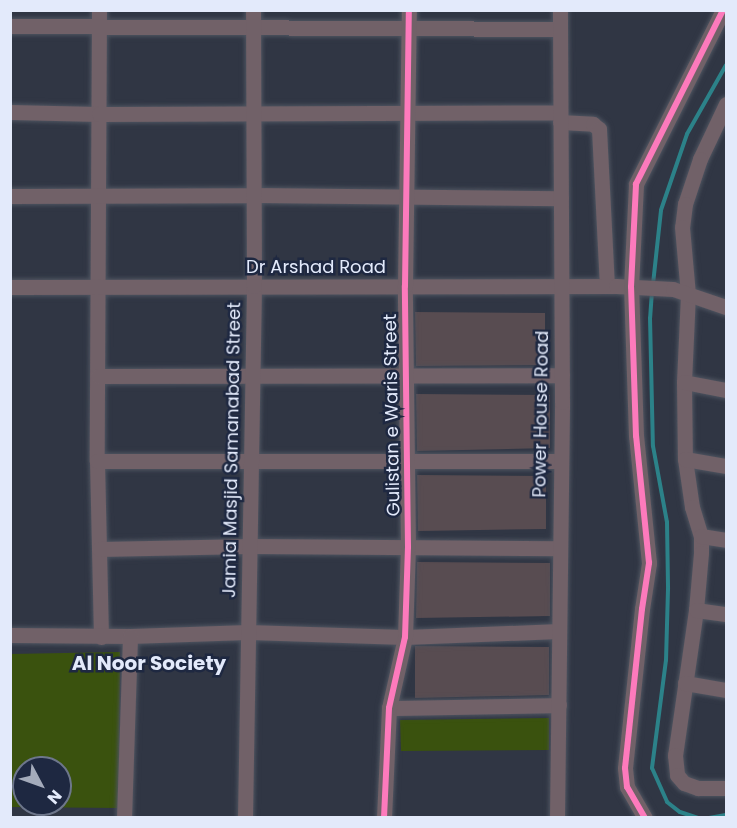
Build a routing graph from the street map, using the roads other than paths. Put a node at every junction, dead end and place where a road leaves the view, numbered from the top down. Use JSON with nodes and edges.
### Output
{"nodes":[{"id":1,"x":99,"y":10,"type":"edge"},
{"id":2,"x":409,"y":10,"type":"edge"},
{"id":3,"x":560,"y":10,"type":"edge"},
{"id":4,"x":723,"y":10,"type":"edge"},
{"id":5,"x":253,"y":18,"type":"edge"},
{"id":6,"x":10,"y":26,"type":"edge"},
{"id":7,"x":99,"y":27,"type":"junction"},
{"id":8,"x":409,"y":27,"type":"junction"},
{"id":9,"x":560,"y":29,"type":"junction"},
{"id":10,"x":726,"y":104,"type":"edge"},
{"id":11,"x":10,"y":112,"type":"edge"},
{"id":12,"x":254,"y":112,"type":"junction"},
{"id":13,"x":407,"y":112,"type":"junction"},
{"id":14,"x":99,"y":114,"type":"junction"},
{"id":15,"x":560,"y":117,"type":"junction"},
{"id":16,"x":254,"y":195,"type":"junction"},
{"id":17,"x":10,"y":196,"type":"edge"},
{"id":18,"x":98,"y":196,"type":"junction"},
{"id":19,"x":407,"y":196,"type":"junction"},
{"id":20,"x":561,"y":198,"type":"junction"},
{"id":21,"x":97,"y":286,"type":"junction"},
{"id":22,"x":254,"y":286,"type":"junction"},
{"id":23,"x":405,"y":286,"type":"junction"},
{"id":24,"x":561,"y":286,"type":"junction"},
{"id":25,"x":607,"y":286,"type":"junction"},
{"id":26,"x":10,"y":287,"type":"edge"},
{"id":27,"x":637,"y":287,"type":"junction"},
{"id":28,"x":688,"y":294,"type":"junction"},
{"id":29,"x":726,"y":308,"type":"edge"},
{"id":30,"x":405,"y":375,"type":"junction"},
{"id":31,"x":562,"y":375,"type":"junction"},
{"id":32,"x":98,"y":376,"type":"junction"},
{"id":33,"x":253,"y":376,"type":"junction"},
{"id":34,"x":684,"y":382,"type":"junction"},
{"id":35,"x":726,"y":390,"type":"edge"},
{"id":36,"x":685,"y":459,"type":"junction"},
{"id":37,"x":561,"y":460,"type":"junction"},
{"id":38,"x":97,"y":461,"type":"junction"},
{"id":39,"x":407,"y":461,"type":"junction"},
{"id":40,"x":251,"y":462,"type":"junction"},
{"id":41,"x":726,"y":466,"type":"edge"},
{"id":42,"x":701,"y":536,"type":"junction"},
{"id":43,"x":726,"y":540,"type":"edge"},
{"id":44,"x":250,"y":546,"type":"junction"},
{"id":45,"x":408,"y":547,"type":"junction"},
{"id":46,"x":558,"y":548,"type":"junction"},
{"id":47,"x":99,"y":549,"type":"junction"},
{"id":48,"x":696,"y":610,"type":"junction"},
{"id":49,"x":726,"y":614,"type":"edge"},
{"id":50,"x":559,"y":631,"type":"junction"},
{"id":51,"x":248,"y":632,"type":"junction"},
{"id":52,"x":10,"y":635,"type":"edge"},
{"id":53,"x":101,"y":636,"type":"junction"},
{"id":54,"x":130,"y":636,"type":"junction"},
{"id":55,"x":405,"y":638,"type":"junction"},
{"id":56,"x":685,"y":682,"type":"junction"},
{"id":57,"x":726,"y":690,"type":"edge"},
{"id":58,"x":559,"y":705,"type":"junction"},
{"id":59,"x":389,"y":708,"type":"junction"},
{"id":60,"x":726,"y":788,"type":"edge"},
{"id":61,"x":124,"y":818,"type":"edge"},
{"id":62,"x":245,"y":818,"type":"edge"},
{"id":63,"x":384,"y":818,"type":"edge"},
{"id":64,"x":557,"y":818,"type":"edge"},
{"id":65,"x":645,"y":818,"type":"edge"}],
"edges":[{"from":1,"to":7,"type":"street"},
{"from":2,"to":8,"type":"street","name":"Gulistan e Waris Street"},
{"from":3,"to":9,"type":"street","name":"Power House Road"},
{"from":4,"to":27,"type":"street"},
{"from":5,"to":7,"type":"street"},
{"from":5,"to":8,"type":"street"},
{"from":5,"to":12,"type":"street","name":"Jamia Masjid Samanabad Street"},
{"from":6,"to":7,"type":"street"},
{"from":7,"to":14,"type":"street"},
{"from":8,"to":9,"type":"street"},
{"from":8,"to":13,"type":"street","name":"Gulistan e Waris Street"},
{"from":9,"to":15,"type":"street","name":"Power House Road"},
{"from":10,"to":28,"type":"street"},
{"from":11,"to":14,"type":"street"},
{"from":12,"to":13,"type":"street"},
{"from":12,"to":14,"type":"street"},
{"from":12,"to":16,"type":"street","name":"Jamia Masjid Samanabad Street"},
{"from":13,"to":15,"type":"street"},
{"from":13,"to":19,"type":"street","name":"Gulistan e Waris Street"},
{"from":14,"to":18,"type":"street"},
{"from":15,"to":20,"type":"street","name":"Power House Road"},
{"from":15,"to":25,"type":"street"},
{"from":16,"to":18,"type":"street"},
{"from":16,"to":19,"type":"street"},
{"from":16,"to":22,"type":"street","name":"Jamia Masjid Samanabad Street"},
{"from":17,"to":18,"type":"street"},
{"from":18,"to":21,"type":"street"},
{"from":19,"to":20,"type":"street"},
{"from":19,"to":23,"type":"street","name":"Gulistan e Waris Street"},
{"from":20,"to":24,"type":"street","name":"Power House Road"},
{"from":21,"to":22,"type":"street","name":"Dr Arshad Road"},
{"from":21,"to":26,"type":"street","name":"Dr Arshad Road"},
{"from":21,"to":32,"type":"street"},
{"from":22,"to":23,"type":"street","name":"Dr Arshad Road"},
{"from":22,"to":33,"type":"street","name":"Jamia Masjid Samanabad Street"},
{"from":23,"to":24,"type":"street","name":"Dr Arshad Road"},
{"from":23,"to":30,"type":"street","name":"Gulistan e Waris Street"},
{"from":24,"to":25,"type":"street","name":"Dr Arshad Road"},
{"from":24,"to":31,"type":"street","name":"Power House Road"},
{"from":25,"to":27,"type":"street","name":"Dr Arshad Road"},
{"from":27,"to":28,"type":"street","name":"Dr Arshad Road"},
{"from":27,"to":65,"type":"street"},
{"from":28,"to":29,"type":"street","name":"Dr Arshad Road"},
{"from":28,"to":34,"type":"street"},
{"from":30,"to":31,"type":"street"},
{"from":30,"to":33,"type":"street"},
{"from":30,"to":39,"type":"street","name":"Gulistan e Waris Street"},
{"from":31,"to":37,"type":"street","name":"Power House Road"},
{"from":32,"to":33,"type":"street"},
{"from":32,"to":38,"type":"street"},
{"from":33,"to":40,"type":"street","name":"Jamia Masjid Samanabad Street"},
{"from":34,"to":35,"type":"street"},
{"from":34,"to":36,"type":"street"},
{"from":36,"to":41,"type":"street"},
{"from":36,"to":42,"type":"street"},
{"from":37,"to":39,"type":"street"},
{"from":37,"to":46,"type":"street","name":"Power House Road"},
{"from":38,"to":40,"type":"street"},
{"from":38,"to":47,"type":"street"},
{"from":39,"to":40,"type":"street"},
{"from":39,"to":45,"type":"street","name":"Gulistan e Waris Street"},
{"from":40,"to":44,"type":"street","name":"Jamia Masjid Samanabad Street"},
{"from":42,"to":43,"type":"street"},
{"from":42,"to":48,"type":"street"},
{"from":44,"to":45,"type":"street"},
{"from":44,"to":47,"type":"street"},
{"from":44,"to":51,"type":"street","name":"Jamia Masjid Samanabad Street"},
{"from":45,"to":46,"type":"street"},
{"from":45,"to":55,"type":"street","name":"Gulistan e Waris Street"},
{"from":46,"to":50,"type":"street","name":"Power House Road"},
{"from":47,"to":53,"type":"street"},
{"from":48,"to":49,"type":"street"},
{"from":48,"to":56,"type":"street"},
{"from":50,"to":55,"type":"street"},
{"from":50,"to":58,"type":"street","name":"Power House Road"},
{"from":51,"to":54,"type":"street"},
{"from":51,"to":55,"type":"street"},
{"from":51,"to":62,"type":"street","name":"Jamia Masjid Samanabad Street"},
{"from":52,"to":53,"type":"street"},
{"from":53,"to":54,"type":"street"},
{"from":54,"to":61,"type":"street"},
{"from":55,"to":59,"type":"street","name":"Gulistan e Waris Street"},
{"from":56,"to":57,"type":"street"},
{"from":56,"to":60,"type":"street"},
{"from":58,"to":59,"type":"street"},
{"from":58,"to":64,"type":"street","name":"Power House Road"},
{"from":59,"to":63,"type":"street","name":"Gulistan e Waris Street"}]}
